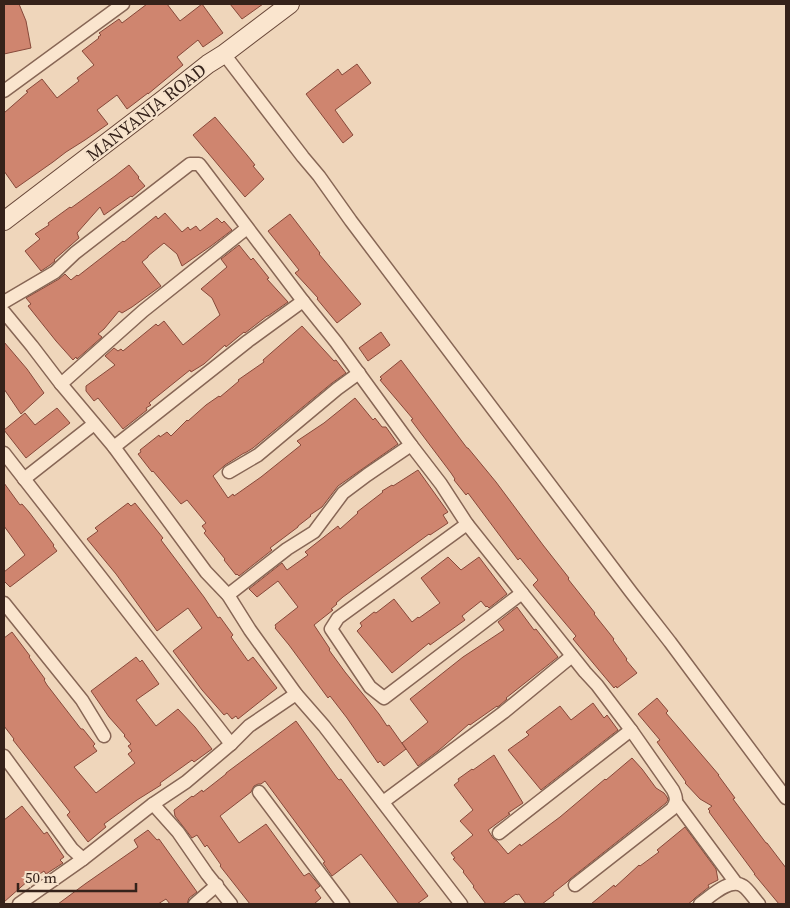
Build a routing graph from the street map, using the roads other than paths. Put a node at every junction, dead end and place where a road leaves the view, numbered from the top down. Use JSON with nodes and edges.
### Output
{"nodes":[{"id":1,"x":123,"y":4,"type":"edge"},
{"id":2,"x":290,"y":4,"type":"edge"},
{"id":3,"x":224,"y":54,"type":"junction"},
{"id":4,"x":4,"y":91,"type":"edge"},
{"id":5,"x":4,"y":221,"type":"edge"},
{"id":6,"x":247,"y":228,"type":"junction"},
{"id":7,"x":4,"y":302,"type":"edge"},
{"id":8,"x":303,"y":302,"type":"junction"},
{"id":9,"x":4,"y":312,"type":"edge"},
{"id":10,"x":359,"y":373,"type":"junction"},
{"id":11,"x":61,"y":384,"type":"junction"},
{"id":12,"x":94,"y":424,"type":"junction"},
{"id":13,"x":411,"y":445,"type":"junction"},
{"id":14,"x":114,"y":446,"type":"junction"},
{"id":15,"x":4,"y":453,"type":"edge"},
{"id":16,"x":229,"y":472,"type":"dead end"},
{"id":17,"x":24,"y":479,"type":"junction"},
{"id":18,"x":467,"y":524,"type":"junction"},
{"id":19,"x":522,"y":593,"type":"junction"},
{"id":20,"x":228,"y":595,"type":"junction"},
{"id":21,"x":4,"y":602,"type":"edge"},
{"id":22,"x":8,"y":618,"type":"edge"},
{"id":23,"x":572,"y":656,"type":"junction"},
{"id":24,"x":296,"y":694,"type":"junction"},
{"id":25,"x":631,"y":730,"type":"junction"},
{"id":26,"x":104,"y":736,"type":"dead end"},
{"id":27,"x":231,"y":744,"type":"junction"},
{"id":28,"x":4,"y":756,"type":"edge"},
{"id":29,"x":258,"y":792,"type":"dead end"},
{"id":30,"x":786,"y":798,"type":"edge"},
{"id":31,"x":383,"y":802,"type":"junction"},
{"id":32,"x":676,"y":802,"type":"junction"},
{"id":33,"x":153,"y":804,"type":"junction"},
{"id":34,"x":499,"y":833,"type":"dead end"},
{"id":35,"x":84,"y":859,"type":"junction"},
{"id":36,"x":736,"y":883,"type":"junction"},
{"id":37,"x":217,"y":885,"type":"junction"},
{"id":38,"x":575,"y":885,"type":"dead end"},
{"id":39,"x":19,"y":904,"type":"edge"},
{"id":40,"x":195,"y":904,"type":"edge"},
{"id":41,"x":231,"y":904,"type":"edge"},
{"id":42,"x":344,"y":904,"type":"edge"},
{"id":43,"x":461,"y":904,"type":"edge"},
{"id":44,"x":700,"y":904,"type":"edge"},
{"id":45,"x":759,"y":904,"type":"edge"}],
"edges":[{"from":1,"to":4,"type":"street"},
{"from":2,"to":3,"type":"main road","name":"MANYANJA ROAD"},
{"from":3,"to":5,"type":"main road","name":"MANYANJA ROAD"},
{"from":3,"to":30,"type":"street"},
{"from":6,"to":7,"type":"street"},
{"from":6,"to":8,"type":"street"},
{"from":6,"to":11,"type":"street"},
{"from":8,"to":10,"type":"street"},
{"from":8,"to":14,"type":"street"},
{"from":9,"to":11,"type":"street"},
{"from":10,"to":13,"type":"street"},
{"from":10,"to":16,"type":"street"},
{"from":11,"to":12,"type":"street"},
{"from":12,"to":14,"type":"street"},
{"from":12,"to":17,"type":"street"},
{"from":13,"to":18,"type":"street"},
{"from":13,"to":20,"type":"street"},
{"from":14,"to":20,"type":"street"},
{"from":15,"to":17,"type":"street"},
{"from":17,"to":27,"type":"street"},
{"from":18,"to":19,"type":"street"},
{"from":18,"to":19,"type":"street"},
{"from":19,"to":23,"type":"street"},
{"from":20,"to":24,"type":"street"},
{"from":21,"to":22,"type":"street"},
{"from":22,"to":26,"type":"street"},
{"from":23,"to":25,"type":"street"},
{"from":23,"to":31,"type":"street"},
{"from":24,"to":27,"type":"street"},
{"from":24,"to":31,"type":"street"},
{"from":25,"to":32,"type":"street"},
{"from":25,"to":34,"type":"street"},
{"from":27,"to":33,"type":"street"},
{"from":28,"to":35,"type":"street"},
{"from":29,"to":42,"type":"street"},
{"from":31,"to":43,"type":"street"},
{"from":32,"to":36,"type":"street"},
{"from":32,"to":38,"type":"street"},
{"from":33,"to":35,"type":"street"},
{"from":33,"to":37,"type":"street"},
{"from":35,"to":39,"type":"street"},
{"from":36,"to":44,"type":"street"},
{"from":36,"to":45,"type":"street"},
{"from":37,"to":40,"type":"street"},
{"from":37,"to":41,"type":"street"}]}
